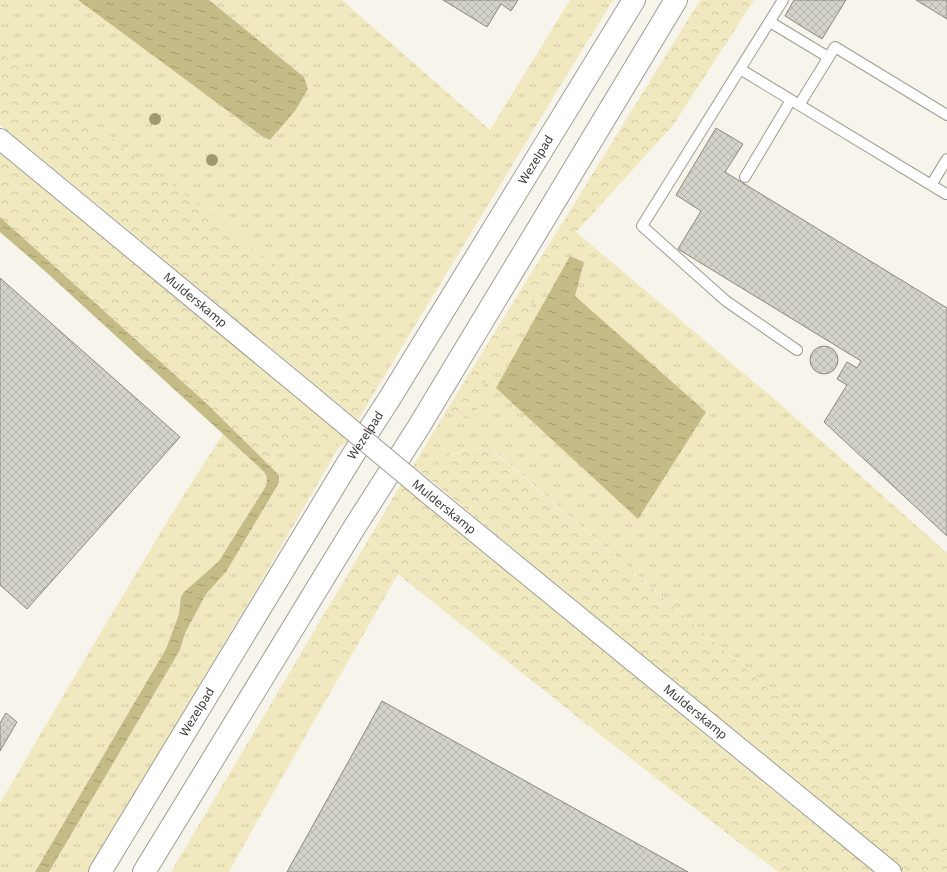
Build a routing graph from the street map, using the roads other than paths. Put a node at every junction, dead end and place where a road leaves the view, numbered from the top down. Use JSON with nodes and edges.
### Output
{"nodes":[{"id":1,"x":634,"y":0,"type":"edge"},
{"id":2,"x":676,"y":0,"type":"edge"},
{"id":3,"x":783,"y":0,"type":"edge"},
{"id":4,"x":770,"y":22,"type":"junction"},
{"id":5,"x":828,"y":57,"type":"junction"},
{"id":6,"x":740,"y":69,"type":"junction"},
{"id":7,"x":795,"y":102,"type":"junction"},
{"id":8,"x":947,"y":115,"type":"edge"},
{"id":9,"x":0,"y":139,"type":"edge"},
{"id":10,"x":947,"y":159,"type":"edge"},
{"id":11,"x":745,"y":177,"type":"dead end"},
{"id":12,"x":931,"y":185,"type":"junction"},
{"id":13,"x":947,"y":194,"type":"edge"},
{"id":14,"x":797,"y":350,"type":"dead end"},
{"id":15,"x":100,"y":872,"type":"edge"},
{"id":16,"x":144,"y":872,"type":"edge"},
{"id":17,"x":891,"y":872,"type":"edge"}],
"edges":[{"from":1,"to":15,"type":"highway","name":"Wezelpad"},
{"from":2,"to":16,"type":"highway"},
{"from":3,"to":4,"type":"lane"},
{"from":4,"to":5,"type":"lane"},
{"from":4,"to":6,"type":"lane"},
{"from":5,"to":7,"type":"lane"},
{"from":5,"to":8,"type":"lane"},
{"from":6,"to":7,"type":"lane"},
{"from":6,"to":14,"type":"lane"},
{"from":7,"to":11,"type":"lane"},
{"from":7,"to":12,"type":"lane"},
{"from":9,"to":17,"type":"street","name":"Mulderskamp","bridge":true},
{"from":10,"to":12,"type":"lane"},
{"from":12,"to":13,"type":"lane"}]}
